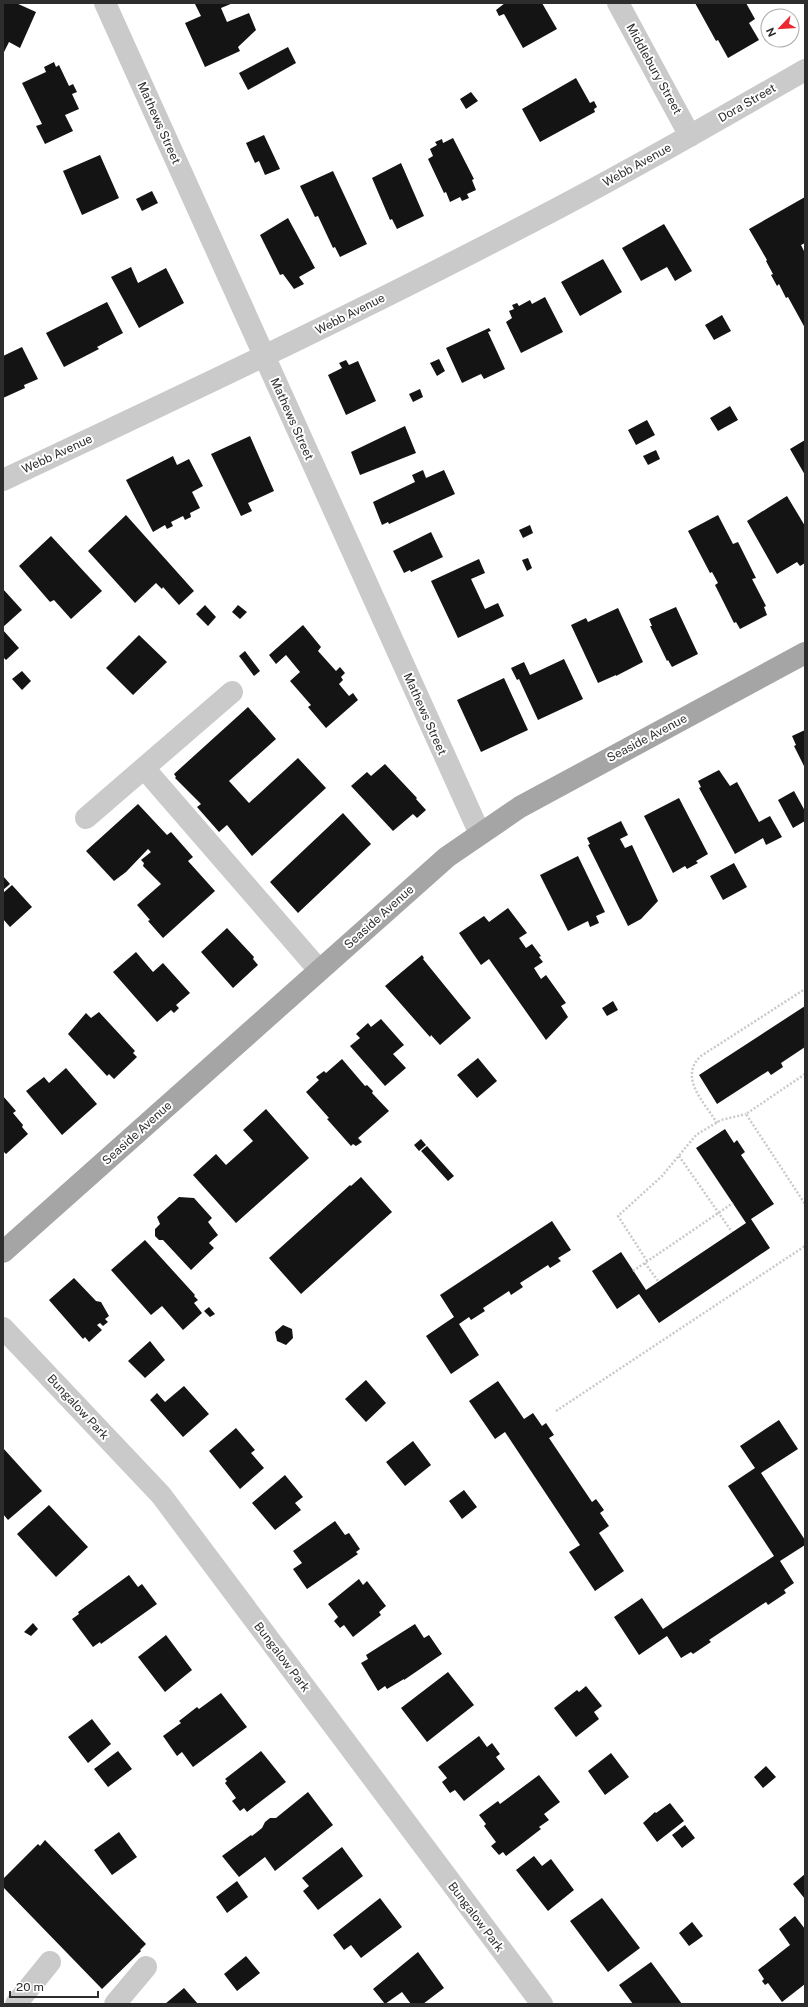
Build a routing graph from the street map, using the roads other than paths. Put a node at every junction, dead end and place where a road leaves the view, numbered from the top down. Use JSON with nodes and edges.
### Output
{"nodes":[{"id":1,"x":106,"y":3,"type":"edge"},
{"id":2,"x":618,"y":3,"type":"edge"},
{"id":3,"x":805,"y":70,"type":"edge"},
{"id":4,"x":690,"y":136,"type":"junction"},
{"id":5,"x":264,"y":356,"type":"junction"},
{"id":6,"x":3,"y":480,"type":"edge"},
{"id":7,"x":805,"y":653,"type":"edge"},
{"id":8,"x":232,"y":692,"type":"dead end"},
{"id":9,"x":144,"y":768,"type":"junction"},
{"id":10,"x":86,"y":818,"type":"dead end"},
{"id":11,"x":480,"y":834,"type":"junction"},
{"id":12,"x":319,"y":970,"type":"junction"},
{"id":13,"x":3,"y":1252,"type":"edge"},
{"id":14,"x":3,"y":1328,"type":"edge"},
{"id":15,"x":50,"y":1962,"type":"dead end"},
{"id":16,"x":146,"y":1967,"type":"dead end"},
{"id":17,"x":16,"y":2004,"type":"edge"},
{"id":18,"x":115,"y":2004,"type":"edge"},
{"id":19,"x":542,"y":2004,"type":"edge"}],
"edges":[{"from":1,"to":5,"type":"street","name":"Mathews Street"},
{"from":2,"to":4,"type":"street","name":"Middlebury Street"},
{"from":3,"to":4,"type":"street","name":"Dora Street"},
{"from":4,"to":5,"type":"street","name":"Webb Avenue"},
{"from":5,"to":6,"type":"street","name":"Webb Avenue"},
{"from":5,"to":11,"type":"street","name":"Mathews Street"},
{"from":7,"to":11,"type":"main road","name":"Seaside Avenue"},
{"from":8,"to":9,"type":"street"},
{"from":9,"to":10,"type":"street"},
{"from":9,"to":12,"type":"street"},
{"from":11,"to":12,"type":"main road","name":"Seaside Avenue"},
{"from":12,"to":13,"type":"main road","name":"Seaside Avenue"},
{"from":14,"to":19,"type":"street","name":"Bungalow Park"},
{"from":15,"to":17,"type":"street"},
{"from":16,"to":18,"type":"street"}]}
